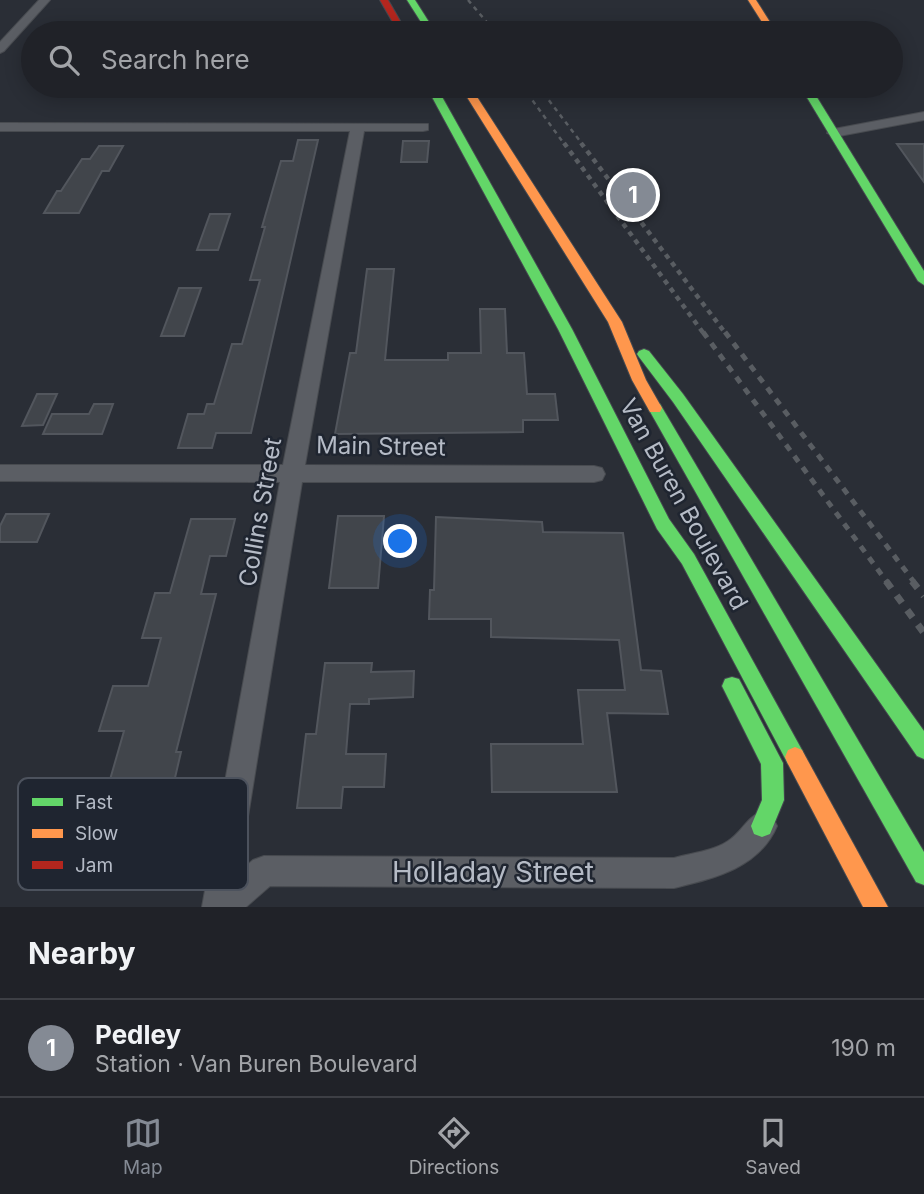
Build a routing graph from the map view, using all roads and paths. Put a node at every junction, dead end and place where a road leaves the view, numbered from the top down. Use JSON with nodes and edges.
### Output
{"nodes":[{"id":1,"x":45,"y":0,"type":"edge"},
{"id":2,"x":384,"y":0,"type":"edge"},
{"id":3,"x":411,"y":0,"type":"edge"},
{"id":4,"x":752,"y":0,"type":"edge"},
{"id":5,"x":24,"y":21,"type":"edge"},
{"id":6,"x":396,"y":21,"type":"edge"},
{"id":7,"x":424,"y":21,"type":"edge"},
{"id":8,"x":765,"y":21,"type":"edge"},
{"id":9,"x":21,"y":25,"type":"edge"},
{"id":10,"x":2,"y":44,"type":"edge"},
{"id":11,"x":438,"y":98,"type":"edge"},
{"id":12,"x":473,"y":98,"type":"edge"},
{"id":13,"x":812,"y":98,"type":"edge"},
{"id":14,"x":924,"y":116,"type":"edge"},
{"id":15,"x":0,"y":127,"type":"edge"},
{"id":16,"x":358,"y":127,"type":"junction"},
{"id":17,"x":423,"y":127,"type":"dead end"},
{"id":18,"x":834,"y":133,"type":"junction"},
{"id":19,"x":924,"y":281,"type":"edge"},
{"id":20,"x":615,"y":322,"type":"junction"},
{"id":21,"x":293,"y":471,"type":"junction"},
{"id":22,"x":0,"y":472,"type":"edge"},
{"id":23,"x":594,"y":474,"type":"dead end"},
{"id":24,"x":663,"y":524,"type":"junction"},
{"id":25,"x":670,"y":564,"type":"dead end"},
{"id":26,"x":727,"y":676,"type":"dead end"},
{"id":27,"x":924,"y":749,"type":"edge"},
{"id":28,"x":242,"y":778,"type":"edge"},
{"id":29,"x":762,"y":826,"type":"joint"},
{"id":30,"x":924,"y":874,"type":"edge"},
{"id":31,"x":248,"y":884,"type":"edge"},
{"id":32,"x":241,"y":890,"type":"edge"},
{"id":33,"x":220,"y":907,"type":"edge"},
{"id":34,"x":876,"y":907,"type":"edge"}],
"edges":[{"from":1,"to":5,"type":"street"},
{"from":2,"to":6,"type":"main road"},
{"from":3,"to":7,"type":"main road"},
{"from":4,"to":8,"type":"main road"},
{"from":9,"to":10,"type":"street"},
{"from":11,"to":24,"type":"main road","name":"Van Buren Boulevard"},
{"from":12,"to":20,"type":"main road","name":"Van Buren Boulevard"},
{"from":13,"to":18,"type":"main road"},
{"from":14,"to":18,"type":"street"},
{"from":15,"to":16,"type":"street"},
{"from":16,"to":17,"type":"street"},
{"from":16,"to":21,"type":"street","name":"Collins Street"},
{"from":18,"to":19,"type":"main road"},
{"from":20,"to":27,"type":"main road"},
{"from":20,"to":30,"type":"main road","name":"Van Buren Boulevard"},
{"from":21,"to":22,"type":"street","name":"Main Street"},
{"from":21,"to":23,"type":"street","name":"Main Street"},
{"from":21,"to":28,"type":"street","name":"Collins Street"},
{"from":24,"to":25,"type":"main road"},
{"from":24,"to":34,"type":"main road","name":"Van Buren Boulevard"},
{"from":26,"to":29,"type":"main road"},
{"from":29,"to":31,"type":"street","name":"Holladay Street"},
{"from":32,"to":33,"type":"street","name":"Holladay Street"}]}
